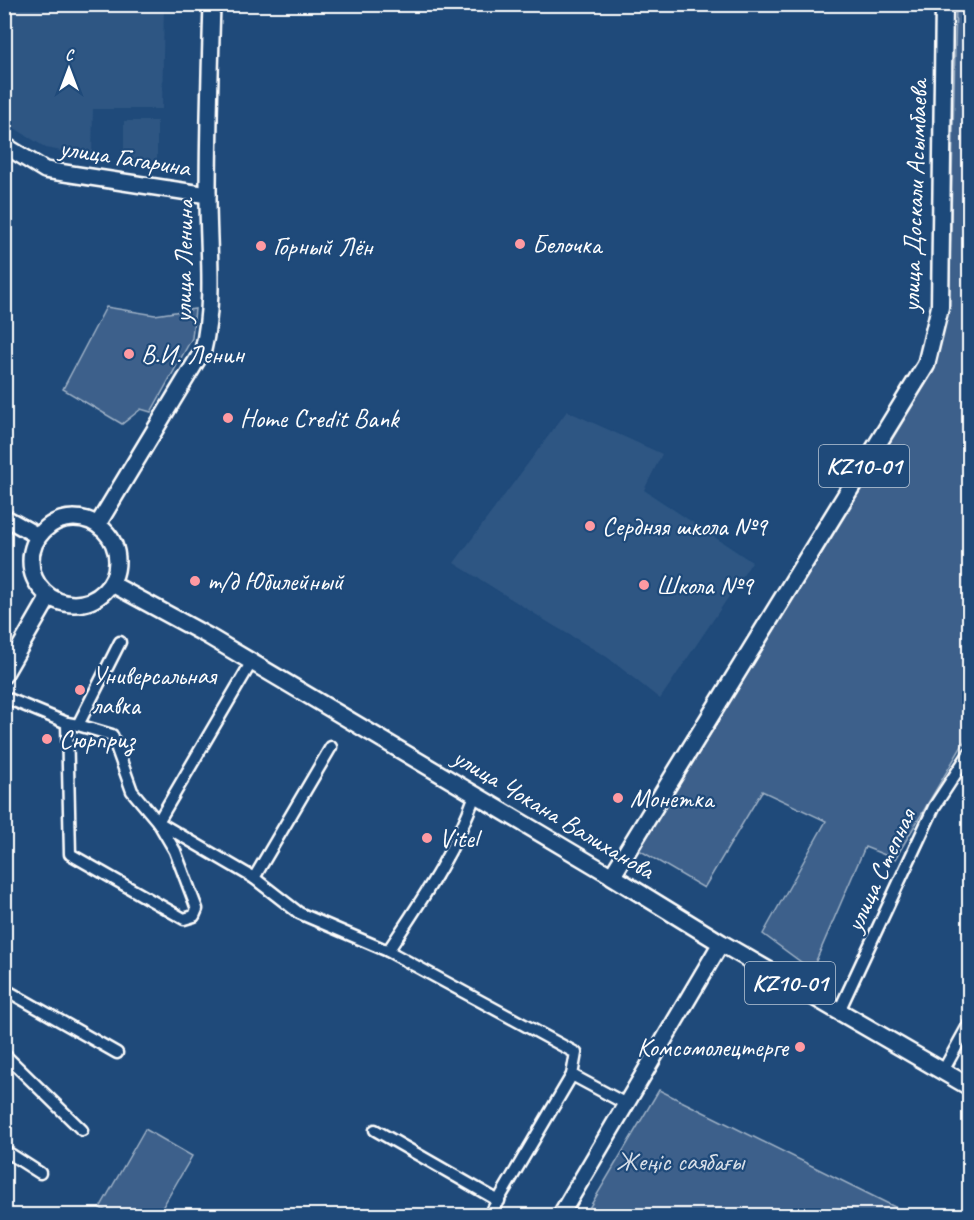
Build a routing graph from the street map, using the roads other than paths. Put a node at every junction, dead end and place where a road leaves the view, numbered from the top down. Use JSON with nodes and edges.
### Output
{"nodes":[{"id":1,"x":212,"y":4,"type":"edge"},
{"id":2,"x":944,"y":4,"type":"edge"},
{"id":3,"x":4,"y":145,"type":"edge"},
{"id":4,"x":208,"y":195,"type":"junction"},
{"id":5,"x":4,"y":517,"type":"edge"},
{"id":6,"x":98,"y":524,"type":"junction"},
{"id":7,"x":38,"y":536,"type":"junction"},
{"id":8,"x":112,"y":584,"type":"junction"},
{"id":9,"x":50,"y":597,"type":"junction"},
{"id":10,"x":120,"y":642,"type":"dead end"},
{"id":11,"x":251,"y":663,"type":"junction"},
{"id":12,"x":4,"y":675,"type":"edge"},
{"id":13,"x":4,"y":698,"type":"edge"},
{"id":14,"x":67,"y":723,"type":"junction"},
{"id":15,"x":78,"y":725,"type":"junction"},
{"id":16,"x":331,"y":747,"type":"dead end"},
{"id":17,"x":969,"y":752,"type":"edge"},
{"id":18,"x":475,"y":795,"type":"junction"},
{"id":19,"x":158,"y":822,"type":"junction"},
{"id":20,"x":612,"y":876,"type":"junction"},
{"id":21,"x":254,"y":878,"type":"junction"},
{"id":22,"x":721,"y":944,"type":"junction"},
{"id":23,"x":388,"y":951,"type":"junction"},
{"id":24,"x":4,"y":988,"type":"edge"},
{"id":25,"x":839,"y":1011,"type":"junction"},
{"id":26,"x":969,"y":1022,"type":"edge"},
{"id":27,"x":117,"y":1053,"type":"dead end"},
{"id":28,"x":4,"y":1054,"type":"edge"},
{"id":29,"x":943,"y":1071,"type":"junction"},
{"id":30,"x":572,"y":1076,"type":"junction"},
{"id":31,"x":969,"y":1087,"type":"edge"},
{"id":32,"x":626,"y":1104,"type":"junction"},
{"id":33,"x":82,"y":1130,"type":"dead end"},
{"id":34,"x":375,"y":1130,"type":"dead end"},
{"id":35,"x":4,"y":1150,"type":"edge"},
{"id":36,"x":39,"y":1173,"type":"dead end"},
{"id":37,"x":498,"y":1201,"type":"junction"},
{"id":38,"x":489,"y":1215,"type":"edge"},
{"id":39,"x":560,"y":1215,"type":"edge"}],
"edges":[{"from":1,"to":4,"type":"street","name":"улица Ленина"},
{"from":2,"to":20,"type":"main road","name":"улица Доскали Асымбаева","number":"KZ10-01"},
{"from":3,"to":4,"type":"street","name":"улица Гагарина"},
{"from":4,"to":6,"type":"street","name":"улица Ленина"},
{"from":5,"to":7,"type":"street"},
{"from":6,"to":7,"type":"street"},
{"from":6,"to":8,"type":"street"},
{"from":7,"to":9,"type":"street"},
{"from":8,"to":9,"type":"street"},
{"from":8,"to":11,"type":"street","name":"улица Чокана Валиханова"},
{"from":9,"to":12,"type":"street"},
{"from":10,"to":15,"type":"street"},
{"from":11,"to":18,"type":"street","name":"улица Чокана Валиханова"},
{"from":11,"to":19,"type":"street"},
{"from":13,"to":14,"type":"street"},
{"from":14,"to":15,"type":"street"},
{"from":14,"to":19,"type":"street"},
{"from":15,"to":19,"type":"street"},
{"from":16,"to":21,"type":"street"},
{"from":17,"to":25,"type":"street","name":"улица Степная"},
{"from":18,"to":20,"type":"street","name":"улица Чокана Валиханова"},
{"from":18,"to":23,"type":"street"},
{"from":19,"to":21,"type":"street"},
{"from":20,"to":22,"type":"main road","name":"улица Чокана Валиханова","number":"KZ10-01"},
{"from":21,"to":23,"type":"street"},
{"from":22,"to":25,"type":"main road","name":"улица Чокана Валиханова","number":"KZ10-01"},
{"from":22,"to":32,"type":"street"},
{"from":23,"to":30,"type":"street"},
{"from":24,"to":27,"type":"street"},
{"from":25,"to":29,"type":"main road","name":"улица Чокана Валиханова","number":"KZ10-01"},
{"from":26,"to":29,"type":"street"},
{"from":28,"to":33,"type":"street"},
{"from":29,"to":31,"type":"main road","name":"улица Чокана Валиханова","number":"KZ10-01"},
{"from":30,"to":32,"type":"street"},
{"from":30,"to":37,"type":"street"},
{"from":32,"to":39,"type":"street"},
{"from":34,"to":37,"type":"street"},
{"from":35,"to":36,"type":"street"},
{"from":37,"to":38,"type":"street"}]}
